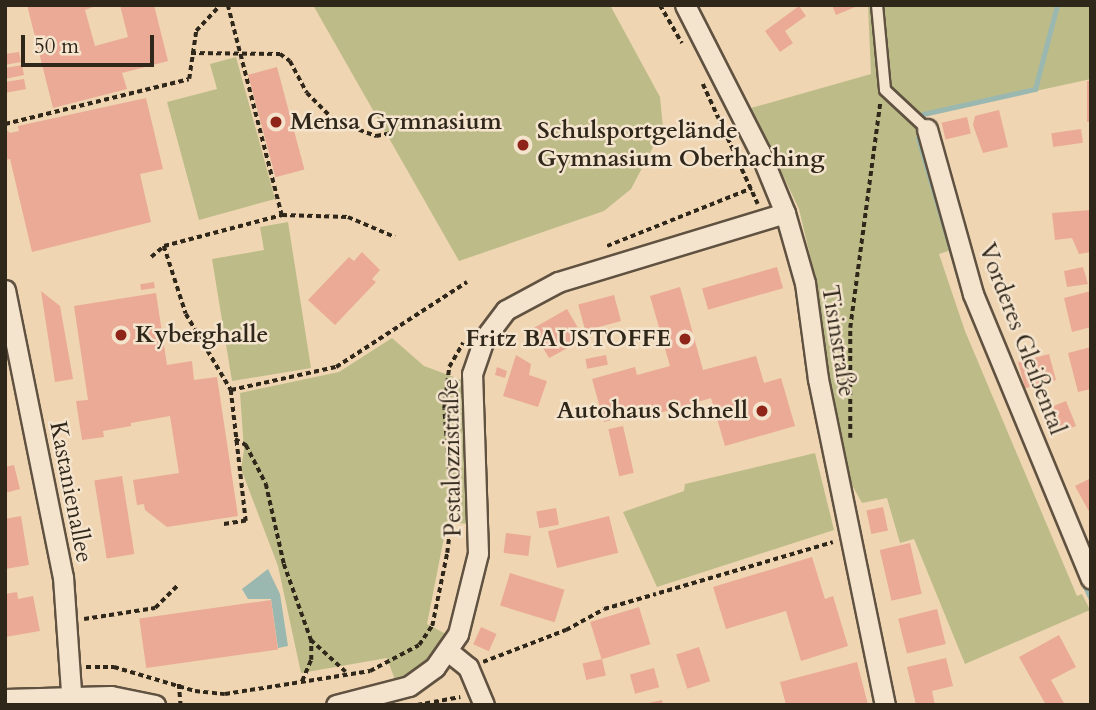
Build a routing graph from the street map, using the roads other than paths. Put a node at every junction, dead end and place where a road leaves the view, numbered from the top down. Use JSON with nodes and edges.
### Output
{"nodes":[{"id":1,"x":685,"y":5,"type":"edge"},
{"id":2,"x":877,"y":5,"type":"edge"},
{"id":3,"x":927,"y":129,"type":"joint"},
{"id":4,"x":785,"y":213,"type":"junction"},
{"id":5,"x":5,"y":290,"type":"edge"},
{"id":6,"x":1091,"y":579,"type":"edge"},
{"id":7,"x":448,"y":651,"type":"junction"},
{"id":8,"x":5,"y":699,"type":"edge"},
{"id":9,"x":483,"y":699,"type":"edge"},
{"id":10,"x":72,"y":701,"type":"edge"},
{"id":11,"x":155,"y":705,"type":"edge"},
{"id":12,"x":336,"y":705,"type":"edge"},
{"id":13,"x":885,"y":705,"type":"edge"}],
"edges":[{"from":1,"to":4,"type":"street","name":"Tisinstraße"},
{"from":2,"to":3,"type":"lane","name":"Vorderes Gleißental"},
{"from":3,"to":6,"type":"street","name":"Vorderes Gleißental"},
{"from":4,"to":7,"type":"street","name":"Pestalozzistraße"},
{"from":4,"to":13,"type":"street","name":"Tisinstraße"},
{"from":5,"to":10,"type":"street","name":"Kastanienallee"},
{"from":7,"to":9,"type":"street"},
{"from":7,"to":12,"type":"street","name":"Pestalozzistraße"},
{"from":8,"to":10,"type":"street"},
{"from":10,"to":11,"type":"street"}]}
